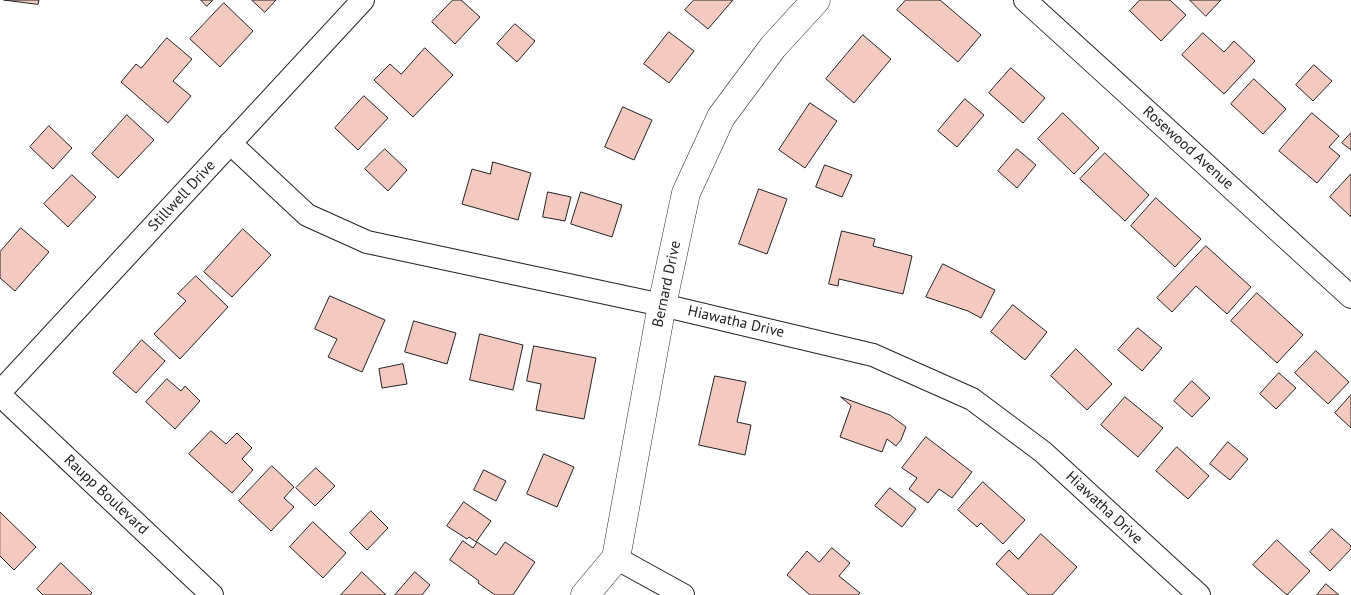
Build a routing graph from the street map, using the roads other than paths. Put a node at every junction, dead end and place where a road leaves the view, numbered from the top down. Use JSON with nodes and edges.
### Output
{"nodes":[{"id":1,"x":363,"y":0,"type":"edge"},
{"id":2,"x":816,"y":0,"type":"edge"},
{"id":3,"x":1025,"y":0,"type":"edge"},
{"id":4,"x":230,"y":143,"type":"junction"},
{"id":5,"x":1351,"y":297,"type":"edge"},
{"id":6,"x":662,"y":305,"type":"junction"},
{"id":7,"x":0,"y":393,"type":"edge"},
{"id":8,"x":616,"y":558,"type":"junction"},
{"id":9,"x":212,"y":595,"type":"edge"},
{"id":10,"x":585,"y":595,"type":"edge"},
{"id":11,"x":683,"y":595,"type":"edge"},
{"id":12,"x":1199,"y":595,"type":"edge"}],
"edges":[{"from":1,"to":4,"type":"street","name":"Stillwell Drive"},
{"from":2,"to":6,"type":"street","name":"Bernard Drive"},
{"from":3,"to":5,"type":"street","name":"Rosewood Avenue"},
{"from":4,"to":6,"type":"street","name":"Hiawatha Drive"},
{"from":4,"to":7,"type":"street","name":"Stillwell Drive"},
{"from":6,"to":8,"type":"street","name":"Bernard Drive"},
{"from":6,"to":12,"type":"street","name":"Hiawatha Drive"},
{"from":7,"to":9,"type":"street","name":"Raupp Boulevard"},
{"from":8,"to":10,"type":"street","name":"Bernard Drive"},
{"from":8,"to":11,"type":"street"}]}
